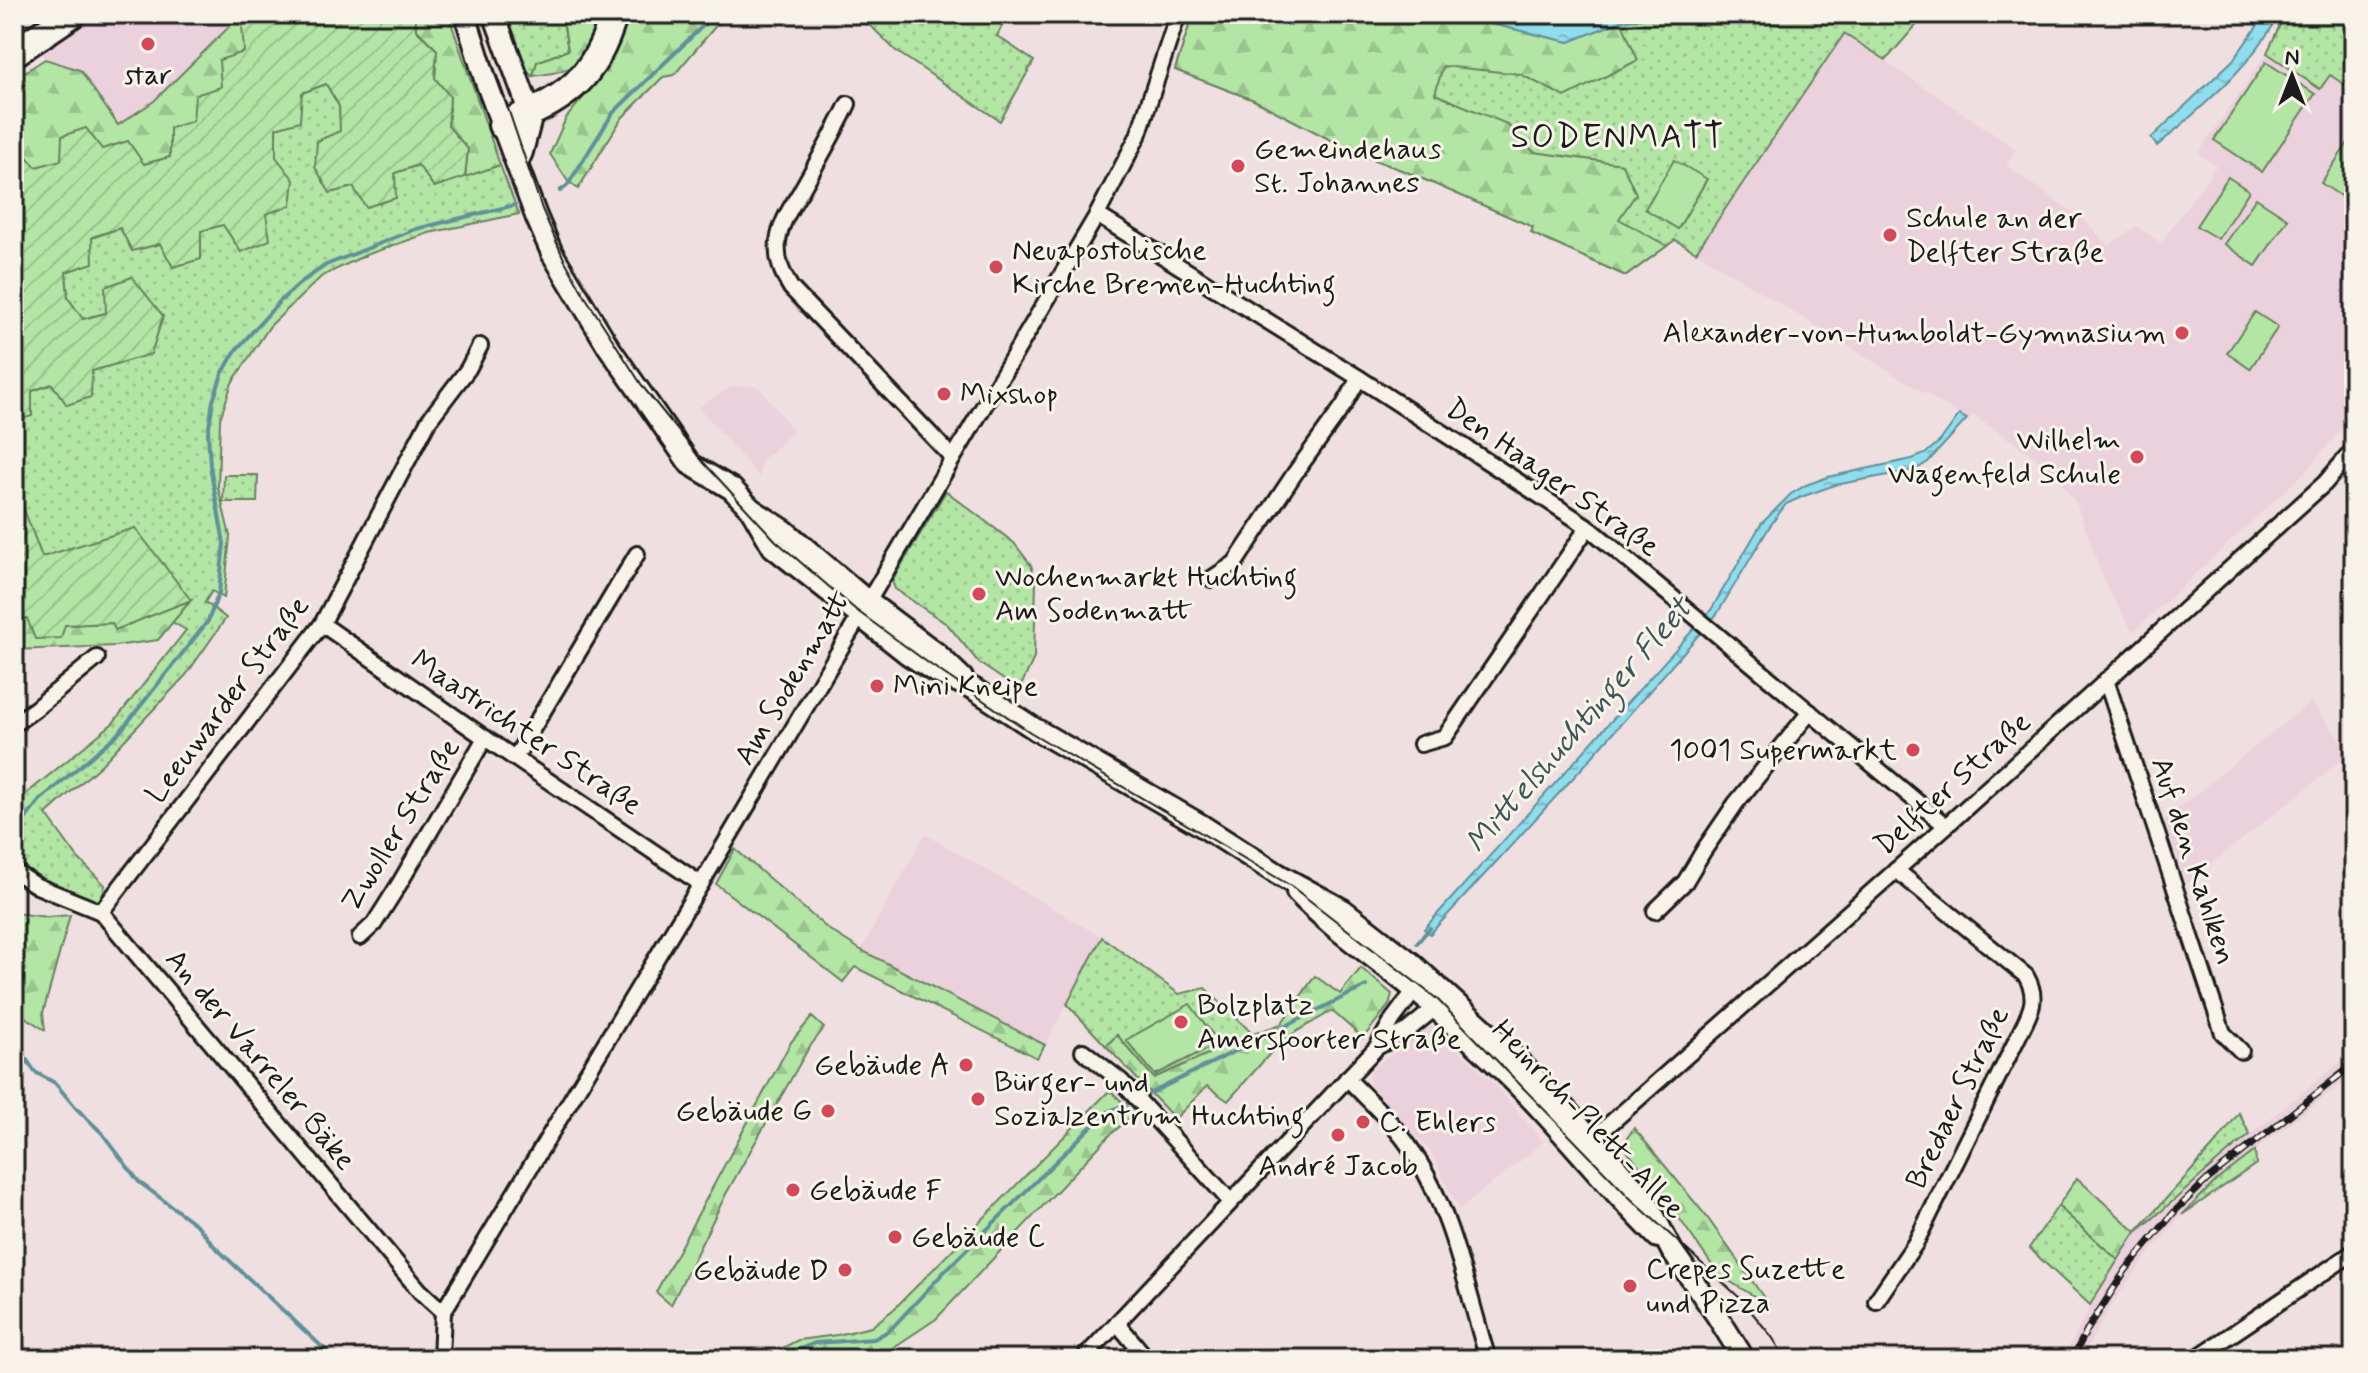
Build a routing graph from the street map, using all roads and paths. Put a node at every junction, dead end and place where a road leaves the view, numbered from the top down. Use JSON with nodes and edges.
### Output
{"nodes":[{"id":1,"x":44,"y":14,"type":"edge"},
{"id":2,"x":72,"y":14,"type":"edge"},
{"id":3,"x":465,"y":14,"type":"edge"},
{"id":4,"x":494,"y":14,"type":"edge"},
{"id":5,"x":614,"y":14,"type":"edge"},
{"id":6,"x":1178,"y":14,"type":"edge"},
{"id":7,"x":14,"y":34,"type":"edge"},
{"id":8,"x":14,"y":53,"type":"edge"},
{"id":9,"x":848,"y":104,"type":"dead end"},
{"id":10,"x":529,"y":115,"type":"junction"},
{"id":11,"x":502,"y":125,"type":"junction"},
{"id":12,"x":517,"y":163,"type":"junction"},
{"id":13,"x":1097,"y":215,"type":"junction"},
{"id":14,"x":480,"y":346,"type":"dead end"},
{"id":15,"x":1359,"y":378,"type":"junction"},
{"id":16,"x":2353,"y":451,"type":"edge"},
{"id":17,"x":953,"y":458,"type":"junction"},
{"id":18,"x":1588,"y":527,"type":"junction"},
{"id":19,"x":637,"y":554,"type":"dead end"},
{"id":20,"x":1211,"y":579,"type":"dead end"},
{"id":21,"x":863,"y":609,"type":"junction"},
{"id":22,"x":322,"y":624,"type":"junction"},
{"id":23,"x":97,"y":658,"type":"dead end"},
{"id":24,"x":2106,"y":680,"type":"junction"},
{"id":25,"x":1810,"y":712,"type":"junction"},
{"id":26,"x":14,"y":724,"type":"edge"},
{"id":27,"x":485,"y":738,"type":"junction"},
{"id":28,"x":1421,"y":744,"type":"dead end"},
{"id":29,"x":515,"y":758,"type":"junction"},
{"id":30,"x":1946,"y":826,"type":"junction"},
{"id":31,"x":1896,"y":870,"type":"junction"},
{"id":32,"x":14,"y":871,"type":"edge"},
{"id":33,"x":1279,"y":875,"type":"junction"},
{"id":34,"x":701,"y":884,"type":"junction"},
{"id":35,"x":1655,"y":911,"type":"dead end"},
{"id":36,"x":101,"y":912,"type":"junction"},
{"id":37,"x":360,"y":937,"type":"dead end"},
{"id":38,"x":1439,"y":987,"type":"junction"},
{"id":39,"x":1415,"y":990,"type":"junction"},
{"id":40,"x":1435,"y":1008,"type":"junction"},
{"id":41,"x":1377,"y":1047,"type":"junction"},
{"id":42,"x":1083,"y":1051,"type":"dead end"},
{"id":43,"x":2241,"y":1051,"type":"dead end"},
{"id":44,"x":1347,"y":1078,"type":"junction"},
{"id":45,"x":1586,"y":1145,"type":"junction"},
{"id":46,"x":1230,"y":1201,"type":"junction"},
{"id":47,"x":2354,"y":1252,"type":"edge"},
{"id":48,"x":1876,"y":1301,"type":"dead end"},
{"id":49,"x":443,"y":1312,"type":"junction"},
{"id":50,"x":1118,"y":1324,"type":"junction"},
{"id":51,"x":441,"y":1359,"type":"edge"},
{"id":52,"x":1083,"y":1359,"type":"edge"},
{"id":53,"x":1147,"y":1359,"type":"edge"},
{"id":54,"x":1488,"y":1359,"type":"edge"},
{"id":55,"x":1744,"y":1359,"type":"edge"},
{"id":56,"x":2195,"y":1359,"type":"edge"}],
"edges":[{"from":1,"to":7,"type":"highway"},
{"from":2,"to":8,"type":"highway"},
{"from":3,"to":11,"type":"main road","name":"Heinrich-Plett-Allee"},
{"from":4,"to":10,"type":"main road"},
{"from":5,"to":10,"type":"highway"},
{"from":6,"to":13,"type":"street","name":"Am Sodenmatt"},
{"from":9,"to":17,"type":"street"},
{"from":10,"to":11,"type":"highway"},
{"from":10,"to":12,"type":"main road"},
{"from":11,"to":12,"type":"main road","name":"Heinrich-Plett-Allee"},
{"from":12,"to":21,"type":"main road","name":"Heinrich-Plett-Allee"},
{"from":13,"to":15,"type":"street","name":"Den Haager Straße"},
{"from":13,"to":17,"type":"street","name":"Am Sodenmatt"},
{"from":14,"to":22,"type":"street","name":"Leeuwarder Straße"},
{"from":15,"to":18,"type":"street","name":"Den Haager Straße"},
{"from":15,"to":20,"type":"street"},
{"from":16,"to":24,"type":"street","name":"Delfter Straße"},
{"from":17,"to":21,"type":"street","name":"Am Sodenmatt"},
{"from":18,"to":25,"type":"street","name":"Den Haager Straße"},
{"from":18,"to":28,"type":"street"},
{"from":19,"to":29,"type":"street"},
{"from":21,"to":33,"type":"main road","name":"Heinrich-Plett-Allee"},
{"from":21,"to":34,"type":"street","name":"Am Sodenmatt"},
{"from":22,"to":27,"type":"street","name":"Maastrichter Straße"},
{"from":22,"to":36,"type":"street","name":"Leeuwarder Straße"},
{"from":23,"to":26,"type":"street"},
{"from":24,"to":30,"type":"street","name":"Delfter Straße"},
{"from":24,"to":43,"type":"street","name":"Auf den Kahlken"},
{"from":25,"to":30,"type":"street","name":"Den Haager Straße"},
{"from":25,"to":35,"type":"street"},
{"from":27,"to":29,"type":"street","name":"Maastrichter Straße"},
{"from":27,"to":37,"type":"street","name":"Zwoller Straße"},
{"from":29,"to":34,"type":"street","name":"Maastrichter Straße"},
{"from":30,"to":31,"type":"street","name":"Delfter Straße"},
{"from":31,"to":45,"type":"street","name":"Delfter Straße"},
{"from":31,"to":48,"type":"street","name":"Bredaer Straße"},
{"from":32,"to":36,"type":"street","name":"An der Varreler Bäke"},
{"from":33,"to":38,"type":"main road","name":"Heinrich-Plett-Allee"},
{"from":33,"to":39,"type":"main road","name":"Heinrich-Plett-Allee"},
{"from":34,"to":49,"type":"street","name":"Am Sodenmatt"},
{"from":36,"to":49,"type":"street","name":"An der Varreler Bäke"},
{"from":38,"to":39,"type":"street"},
{"from":38,"to":40,"type":"street"},
{"from":38,"to":45,"type":"main road","name":"Heinrich-Plett-Allee"},
{"from":39,"to":40,"type":"main road","name":"Heinrich-Plett-Allee"},
{"from":39,"to":41,"type":"street"},
{"from":40,"to":41,"type":"street"},
{"from":40,"to":45,"type":"main road","name":"Heinrich-Plett-Allee"},
{"from":41,"to":44,"type":"street"},
{"from":42,"to":46,"type":"street"},
{"from":44,"to":46,"type":"street"},
{"from":44,"to":54,"type":"street"},
{"from":45,"to":55,"type":"main road","name":"Heinrich-Plett-Allee"},
{"from":46,"to":50,"type":"street"},
{"from":47,"to":56,"type":"street"},
{"from":49,"to":51,"type":"street","name":"Am Sodenmatt"},
{"from":50,"to":52,"type":"street"},
{"from":50,"to":53,"type":"street"}]}
